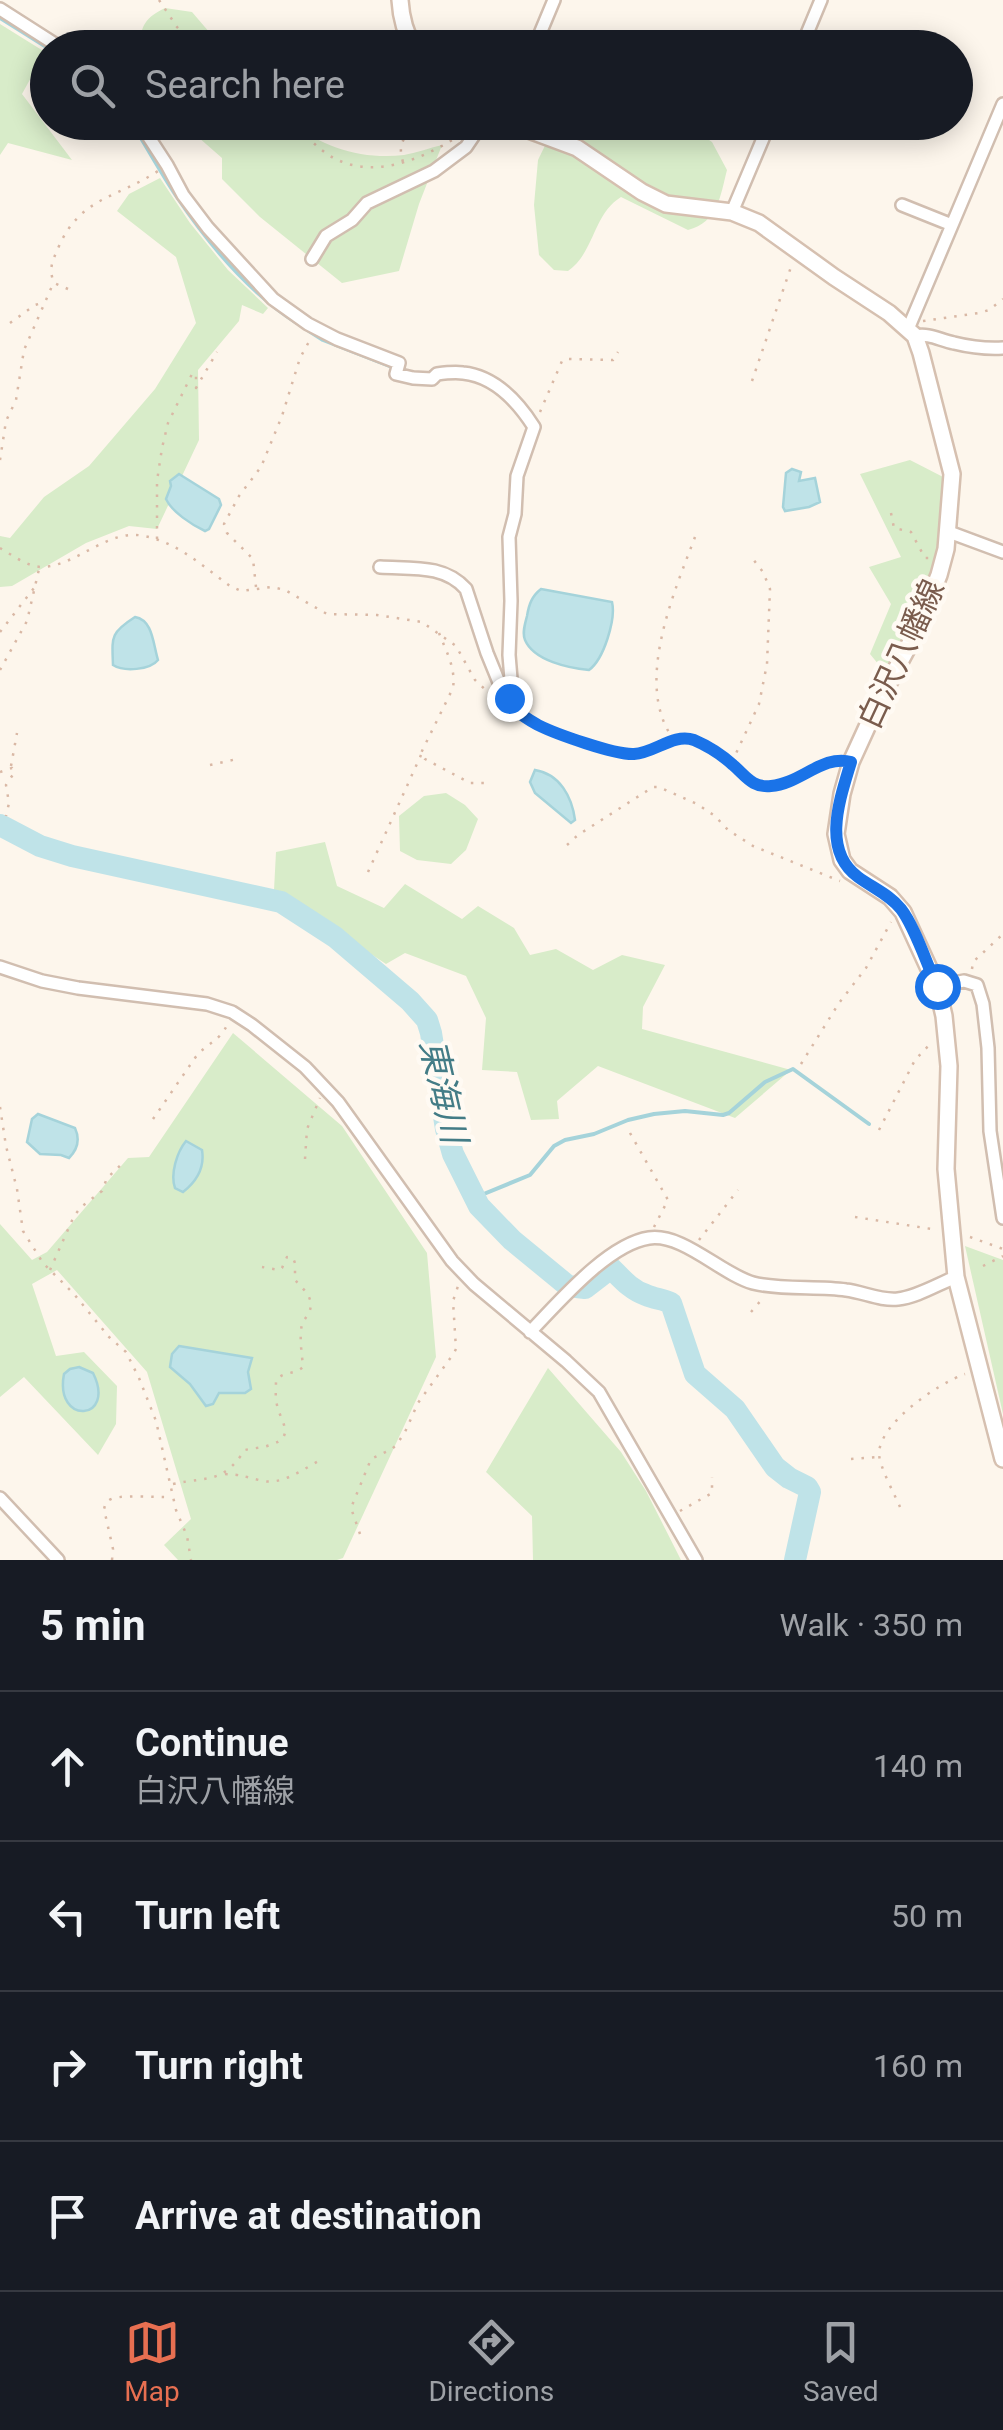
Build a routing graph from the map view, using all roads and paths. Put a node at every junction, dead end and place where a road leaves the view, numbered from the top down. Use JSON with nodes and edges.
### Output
{"nodes":[{"id":1,"x":159,"y":0,"type":"edge"},
{"id":2,"x":400,"y":0,"type":"edge"},
{"id":3,"x":554,"y":0,"type":"edge"},
{"id":4,"x":821,"y":0,"type":"edge"},
{"id":5,"x":0,"y":9,"type":"edge"},
{"id":6,"x":33,"y":30,"type":"edge"},
{"id":7,"x":179,"y":30,"type":"edge"},
{"id":8,"x":406,"y":30,"type":"edge"},
{"id":9,"x":542,"y":30,"type":"edge"},
{"id":10,"x":809,"y":30,"type":"edge"},
{"id":11,"x":1003,"y":104,"type":"edge"},
{"id":12,"x":151,"y":140,"type":"edge"},
{"id":13,"x":312,"y":140,"type":"edge"},
{"id":14,"x":403,"y":140,"type":"edge"},
{"id":15,"x":453,"y":140,"type":"edge"},
{"id":16,"x":471,"y":140,"type":"edge"},
{"id":17,"x":555,"y":140,"type":"edge"},
{"id":18,"x":762,"y":140,"type":"edge"},
{"id":19,"x":404,"y":163,"type":"junction"},
{"id":20,"x":167,"y":165,"type":"junction"},
{"id":21,"x":902,"y":205,"type":"dead end"},
{"id":22,"x":732,"y":212,"type":"junction"},
{"id":23,"x":952,"y":225,"type":"junction"},
{"id":24,"x":798,"y":250,"type":"junction"},
{"id":25,"x":312,"y":259,"type":"dead end"},
{"id":26,"x":54,"y":283,"type":"junction"},
{"id":27,"x":68,"y":289,"type":"dead end"},
{"id":28,"x":1003,"y":299,"type":"edge"},
{"id":29,"x":44,"y":303,"type":"junction"},
{"id":30,"x":10,"y":323,"type":"dead end"},
{"id":31,"x":317,"y":328,"type":"junction"},
{"id":32,"x":911,"y":329,"type":"junction"},
{"id":33,"x":1003,"y":348,"type":"edge"},
{"id":34,"x":216,"y":352,"type":"dead end"},
{"id":35,"x":618,"y":352,"type":"dead end"},
{"id":36,"x":752,"y":381,"type":"dead end"},
{"id":37,"x":0,"y":418,"type":"edge"},
{"id":38,"x":6,"y":420,"type":"junction"},
{"id":39,"x":534,"y":427,"type":"junction"},
{"id":40,"x":0,"y":460,"type":"edge"},
{"id":41,"x":892,"y":512,"type":"dead end"},
{"id":42,"x":695,"y":536,"type":"dead end"},
{"id":43,"x":948,"y":539,"type":"junction"},
{"id":44,"x":156,"y":540,"type":"junction"},
{"id":45,"x":0,"y":548,"type":"edge"},
{"id":46,"x":1003,"y":552,"type":"edge"},
{"id":47,"x":753,"y":559,"type":"dead end"},
{"id":48,"x":39,"y":567,"type":"junction"},
{"id":49,"x":380,"y":568,"type":"dead end"},
{"id":50,"x":35,"y":587,"type":"junction"},
{"id":51,"x":256,"y":588,"type":"junction"},
{"id":52,"x":438,"y":631,"type":"junction"},
{"id":53,"x":0,"y":632,"type":"edge"},
{"id":54,"x":0,"y":670,"type":"edge"},
{"id":55,"x":506,"y":702,"type":"junction"},
{"id":56,"x":17,"y":733,"type":"dead end"},
{"id":57,"x":674,"y":740,"type":"junction"},
{"id":58,"x":422,"y":754,"type":"junction"},
{"id":59,"x":237,"y":759,"type":"dead end"},
{"id":60,"x":851,"y":762,"type":"junction"},
{"id":61,"x":732,"y":763,"type":"junction"},
{"id":62,"x":210,"y":765,"type":"dead end"},
{"id":63,"x":12,"y":768,"type":"junction"},
{"id":64,"x":0,"y":772,"type":"edge"},
{"id":65,"x":486,"y":783,"type":"dead end"},
{"id":66,"x":6,"y":816,"type":"dead end"},
{"id":67,"x":567,"y":845,"type":"dead end"},
{"id":68,"x":368,"y":872,"type":"dead end"},
{"id":69,"x":848,"y":884,"type":"dead end"},
{"id":70,"x":904,"y":912,"type":"junction"},
{"id":71,"x":1003,"y":934,"type":"edge"},
{"id":72,"x":0,"y":967,"type":"edge"},
{"id":73,"x":972,"y":983,"type":"junction"},
{"id":74,"x":937,"y":986,"type":"junction"},
{"id":75,"x":232,"y":1012,"type":"junction"},
{"id":76,"x":947,"y":1037,"type":"junction"},
{"id":77,"x":801,"y":1064,"type":"dead end"},
{"id":78,"x":325,"y":1088,"type":"junction"},
{"id":79,"x":0,"y":1107,"type":"edge"},
{"id":80,"x":153,"y":1119,"type":"dead end"},
{"id":81,"x":880,"y":1130,"type":"dead end"},
{"id":82,"x":630,"y":1133,"type":"dead end"},
{"id":83,"x":305,"y":1159,"type":"dead end"},
{"id":84,"x":125,"y":1161,"type":"dead end"},
{"id":85,"x":738,"y":1190,"type":"dead end"},
{"id":86,"x":855,"y":1217,"type":"dead end"},
{"id":87,"x":1003,"y":1218,"type":"edge"},
{"id":88,"x":950,"y":1230,"type":"junction"},
{"id":89,"x":653,"y":1237,"type":"junction"},
{"id":90,"x":970,"y":1237,"type":"dead end"},
{"id":91,"x":1003,"y":1249,"type":"edge"},
{"id":92,"x":694,"y":1252,"type":"junction"},
{"id":93,"x":1003,"y":1256,"type":"edge"},
{"id":94,"x":262,"y":1266,"type":"dead end"},
{"id":95,"x":984,"y":1266,"type":"dead end"},
{"id":96,"x":50,"y":1271,"type":"junction"},
{"id":97,"x":466,"y":1276,"type":"junction"},
{"id":98,"x":956,"y":1277,"type":"junction"},
{"id":99,"x":772,"y":1285,"type":"junction"},
{"id":100,"x":752,"y":1312,"type":"dead end"},
{"id":101,"x":530,"y":1332,"type":"junction"},
{"id":102,"x":981,"y":1369,"type":"junction"},
{"id":103,"x":879,"y":1457,"type":"junction"},
{"id":104,"x":322,"y":1459,"type":"dead end"},
{"id":105,"x":850,"y":1459,"type":"dead end"},
{"id":106,"x":1003,"y":1459,"type":"edge"},
{"id":107,"x":224,"y":1474,"type":"junction"},
{"id":108,"x":712,"y":1477,"type":"dead end"},
{"id":109,"x":171,"y":1484,"type":"junction"},
{"id":110,"x":173,"y":1496,"type":"junction"},
{"id":111,"x":0,"y":1498,"type":"edge"},
{"id":112,"x":900,"y":1506,"type":"dead end"},
{"id":113,"x":671,"y":1516,"type":"junction"},
{"id":114,"x":360,"y":1534,"type":"dead end"},
{"id":115,"x":44,"y":1553,"type":"edge"},
{"id":116,"x":58,"y":1560,"type":"edge"},
{"id":117,"x":112,"y":1560,"type":"edge"},
{"id":118,"x":191,"y":1560,"type":"edge"},
{"id":119,"x":696,"y":1560,"type":"edge"}],
"edges":[{"from":1,"to":7,"type":"path"},
{"from":2,"to":8,"type":"main road"},
{"from":3,"to":9,"type":"street"},
{"from":4,"to":10,"type":"street"},
{"from":5,"to":6,"type":"street"},
{"from":11,"to":23,"type":"street"},
{"from":12,"to":20,"type":"street"},
{"from":13,"to":19,"type":"path"},
{"from":14,"to":19,"type":"path"},
{"from":15,"to":19,"type":"path"},
{"from":16,"to":25,"type":"street"},
{"from":17,"to":22,"type":"main road"},
{"from":18,"to":22,"type":"street"},
{"from":20,"to":26,"type":"path"},
{"from":20,"to":31,"type":"street"},
{"from":21,"to":23,"type":"street"},
{"from":22,"to":24,"type":"main road"},
{"from":23,"to":32,"type":"street"},
{"from":24,"to":32,"type":"main road"},
{"from":24,"to":36,"type":"path"},
{"from":26,"to":27,"type":"path"},
{"from":26,"to":29,"type":"path"},
{"from":28,"to":32,"type":"path"},
{"from":29,"to":30,"type":"path"},
{"from":29,"to":38,"type":"path"},
{"from":31,"to":39,"type":"street"},
{"from":31,"to":51,"type":"path"},
{"from":32,"to":33,"type":"street"},
{"from":32,"to":43,"type":"main road","name":"白沢八幡線"},
{"from":34,"to":44,"type":"path"},
{"from":35,"to":39,"type":"path"},
{"from":37,"to":38,"type":"path"},
{"from":38,"to":40,"type":"path"},
{"from":39,"to":55,"type":"street"},
{"from":41,"to":43,"type":"path"},
{"from":42,"to":57,"type":"path"},
{"from":43,"to":46,"type":"street"},
{"from":43,"to":60,"type":"main road","name":"白沢八幡線"},
{"from":44,"to":48,"type":"path"},
{"from":44,"to":51,"type":"path"},
{"from":45,"to":48,"type":"path"},
{"from":47,"to":61,"type":"path"},
{"from":48,"to":50,"type":"path"},
{"from":49,"to":55,"type":"street"},
{"from":50,"to":53,"type":"path"},
{"from":50,"to":54,"type":"path"},
{"from":51,"to":52,"type":"path"},
{"from":52,"to":55,"type":"path"},
{"from":52,"to":58,"type":"path"},
{"from":55,"to":57,"type":"path"},
{"from":56,"to":63,"type":"path"},
{"from":57,"to":61,"type":"path"},
{"from":58,"to":65,"type":"path"},
{"from":58,"to":68,"type":"path"},
{"from":59,"to":62,"type":"path"},
{"from":60,"to":61,"type":"path"},
{"from":60,"to":70,"type":"main road","name":"白沢八幡線"},
{"from":63,"to":64,"type":"path"},
{"from":63,"to":66,"type":"path"},
{"from":67,"to":69,"type":"path"},
{"from":70,"to":74,"type":"main road","name":"白沢八幡線"},
{"from":70,"to":77,"type":"path"},
{"from":71,"to":73,"type":"path"},
{"from":72,"to":75,"type":"street"},
{"from":73,"to":74,"type":"street"},
{"from":73,"to":87,"type":"street"},
{"from":74,"to":76,"type":"main road","name":"白沢八幡線"},
{"from":75,"to":78,"type":"street"},
{"from":75,"to":80,"type":"path"},
{"from":76,"to":81,"type":"path"},
{"from":76,"to":88,"type":"main road","name":"白沢八幡線"},
{"from":78,"to":83,"type":"path"},
{"from":78,"to":97,"type":"street"},
{"from":79,"to":96,"type":"path"},
{"from":82,"to":89,"type":"path"},
{"from":84,"to":96,"type":"path"},
{"from":85,"to":92,"type":"path"},
{"from":86,"to":88,"type":"path"},
{"from":88,"to":98,"type":"main road","name":"白沢八幡線"},
{"from":89,"to":92,"type":"street"},
{"from":89,"to":101,"type":"street"},
{"from":90,"to":91,"type":"path"},
{"from":92,"to":99,"type":"street"},
{"from":93,"to":95,"type":"path"},
{"from":94,"to":107,"type":"path"},
{"from":96,"to":109,"type":"path"},
{"from":97,"to":101,"type":"street"},
{"from":97,"to":114,"type":"path"},
{"from":98,"to":99,"type":"street"},
{"from":98,"to":102,"type":"main road","name":"白沢八幡線"},
{"from":99,"to":100,"type":"path"},
{"from":101,"to":113,"type":"street"},
{"from":102,"to":103,"type":"path"},
{"from":102,"to":106,"type":"main road","name":"白沢八幡線"},
{"from":103,"to":105,"type":"path"},
{"from":103,"to":112,"type":"path"},
{"from":104,"to":107,"type":"path"},
{"from":107,"to":109,"type":"path"},
{"from":108,"to":113,"type":"path"},
{"from":109,"to":110,"type":"path"},
{"from":110,"to":117,"type":"path"},
{"from":110,"to":118,"type":"path"},
{"from":111,"to":115,"type":"street"},
{"from":113,"to":119,"type":"street"},
{"from":115,"to":116,"type":"street"}]}
